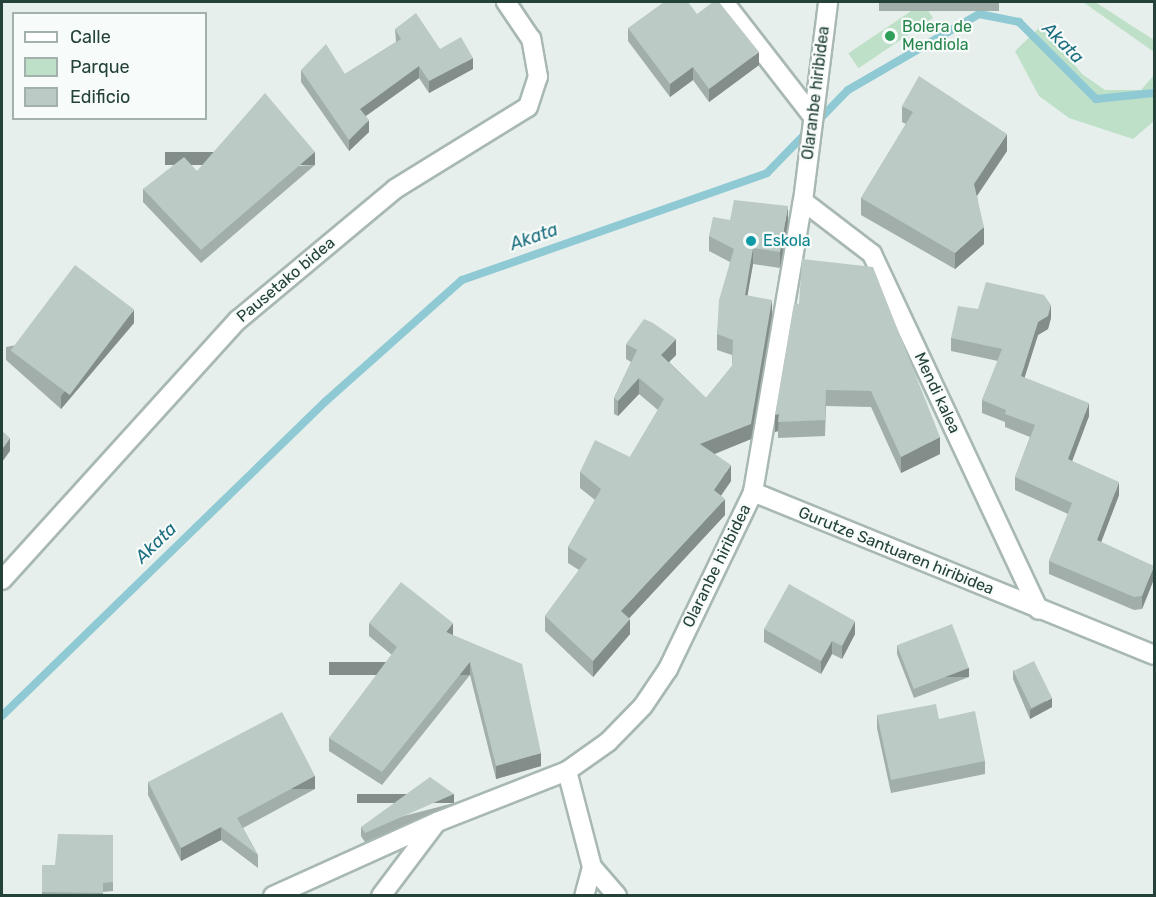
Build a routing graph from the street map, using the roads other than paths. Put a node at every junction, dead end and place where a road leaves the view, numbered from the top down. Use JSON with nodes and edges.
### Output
{"nodes":[{"id":1,"x":506,"y":2,"type":"edge"},
{"id":2,"x":724,"y":2,"type":"edge"},
{"id":3,"x":828,"y":2,"type":"edge"},
{"id":4,"x":811,"y":114,"type":"junction"},
{"id":5,"x":803,"y":201,"type":"junction"},
{"id":6,"x":753,"y":492,"type":"junction"},
{"id":7,"x":2,"y":580,"type":"edge"},
{"id":8,"x":1039,"y":610,"type":"junction"},
{"id":9,"x":1155,"y":655,"type":"edge"},
{"id":10,"x":567,"y":771,"type":"junction"},
{"id":11,"x":437,"y":822,"type":"junction"},
{"id":12,"x":592,"y":867,"type":"junction"},
{"id":13,"x":273,"y":896,"type":"edge"},
{"id":14,"x":381,"y":896,"type":"edge"},
{"id":15,"x":584,"y":896,"type":"edge"},
{"id":16,"x":617,"y":896,"type":"edge"}],
"edges":[{"from":1,"to":7,"type":"street","name":"Pausetako bidea"},
{"from":2,"to":4,"type":"street"},
{"from":3,"to":4,"type":"street","name":"Olaranbe hiribidea"},
{"from":4,"to":5,"type":"street","name":"Olaranbe hiribidea"},
{"from":5,"to":6,"type":"street","name":"Olaranbe hiribidea"},
{"from":5,"to":8,"type":"street","name":"Mendi kalea"},
{"from":6,"to":8,"type":"street","name":"Gurutze Santuaren hiribidea"},
{"from":6,"to":10,"type":"street","name":"Olaranbe hiribidea"},
{"from":8,"to":9,"type":"street","name":"Gurutze Santuaren hiribidea"},
{"from":10,"to":11,"type":"street","name":"Olaranbe hiribidea"},
{"from":10,"to":12,"type":"street"},
{"from":11,"to":13,"type":"street","name":"Olaranbe hiribidea"},
{"from":11,"to":14,"type":"street"},
{"from":12,"to":15,"type":"street"},
{"from":12,"to":16,"type":"street"}]}
